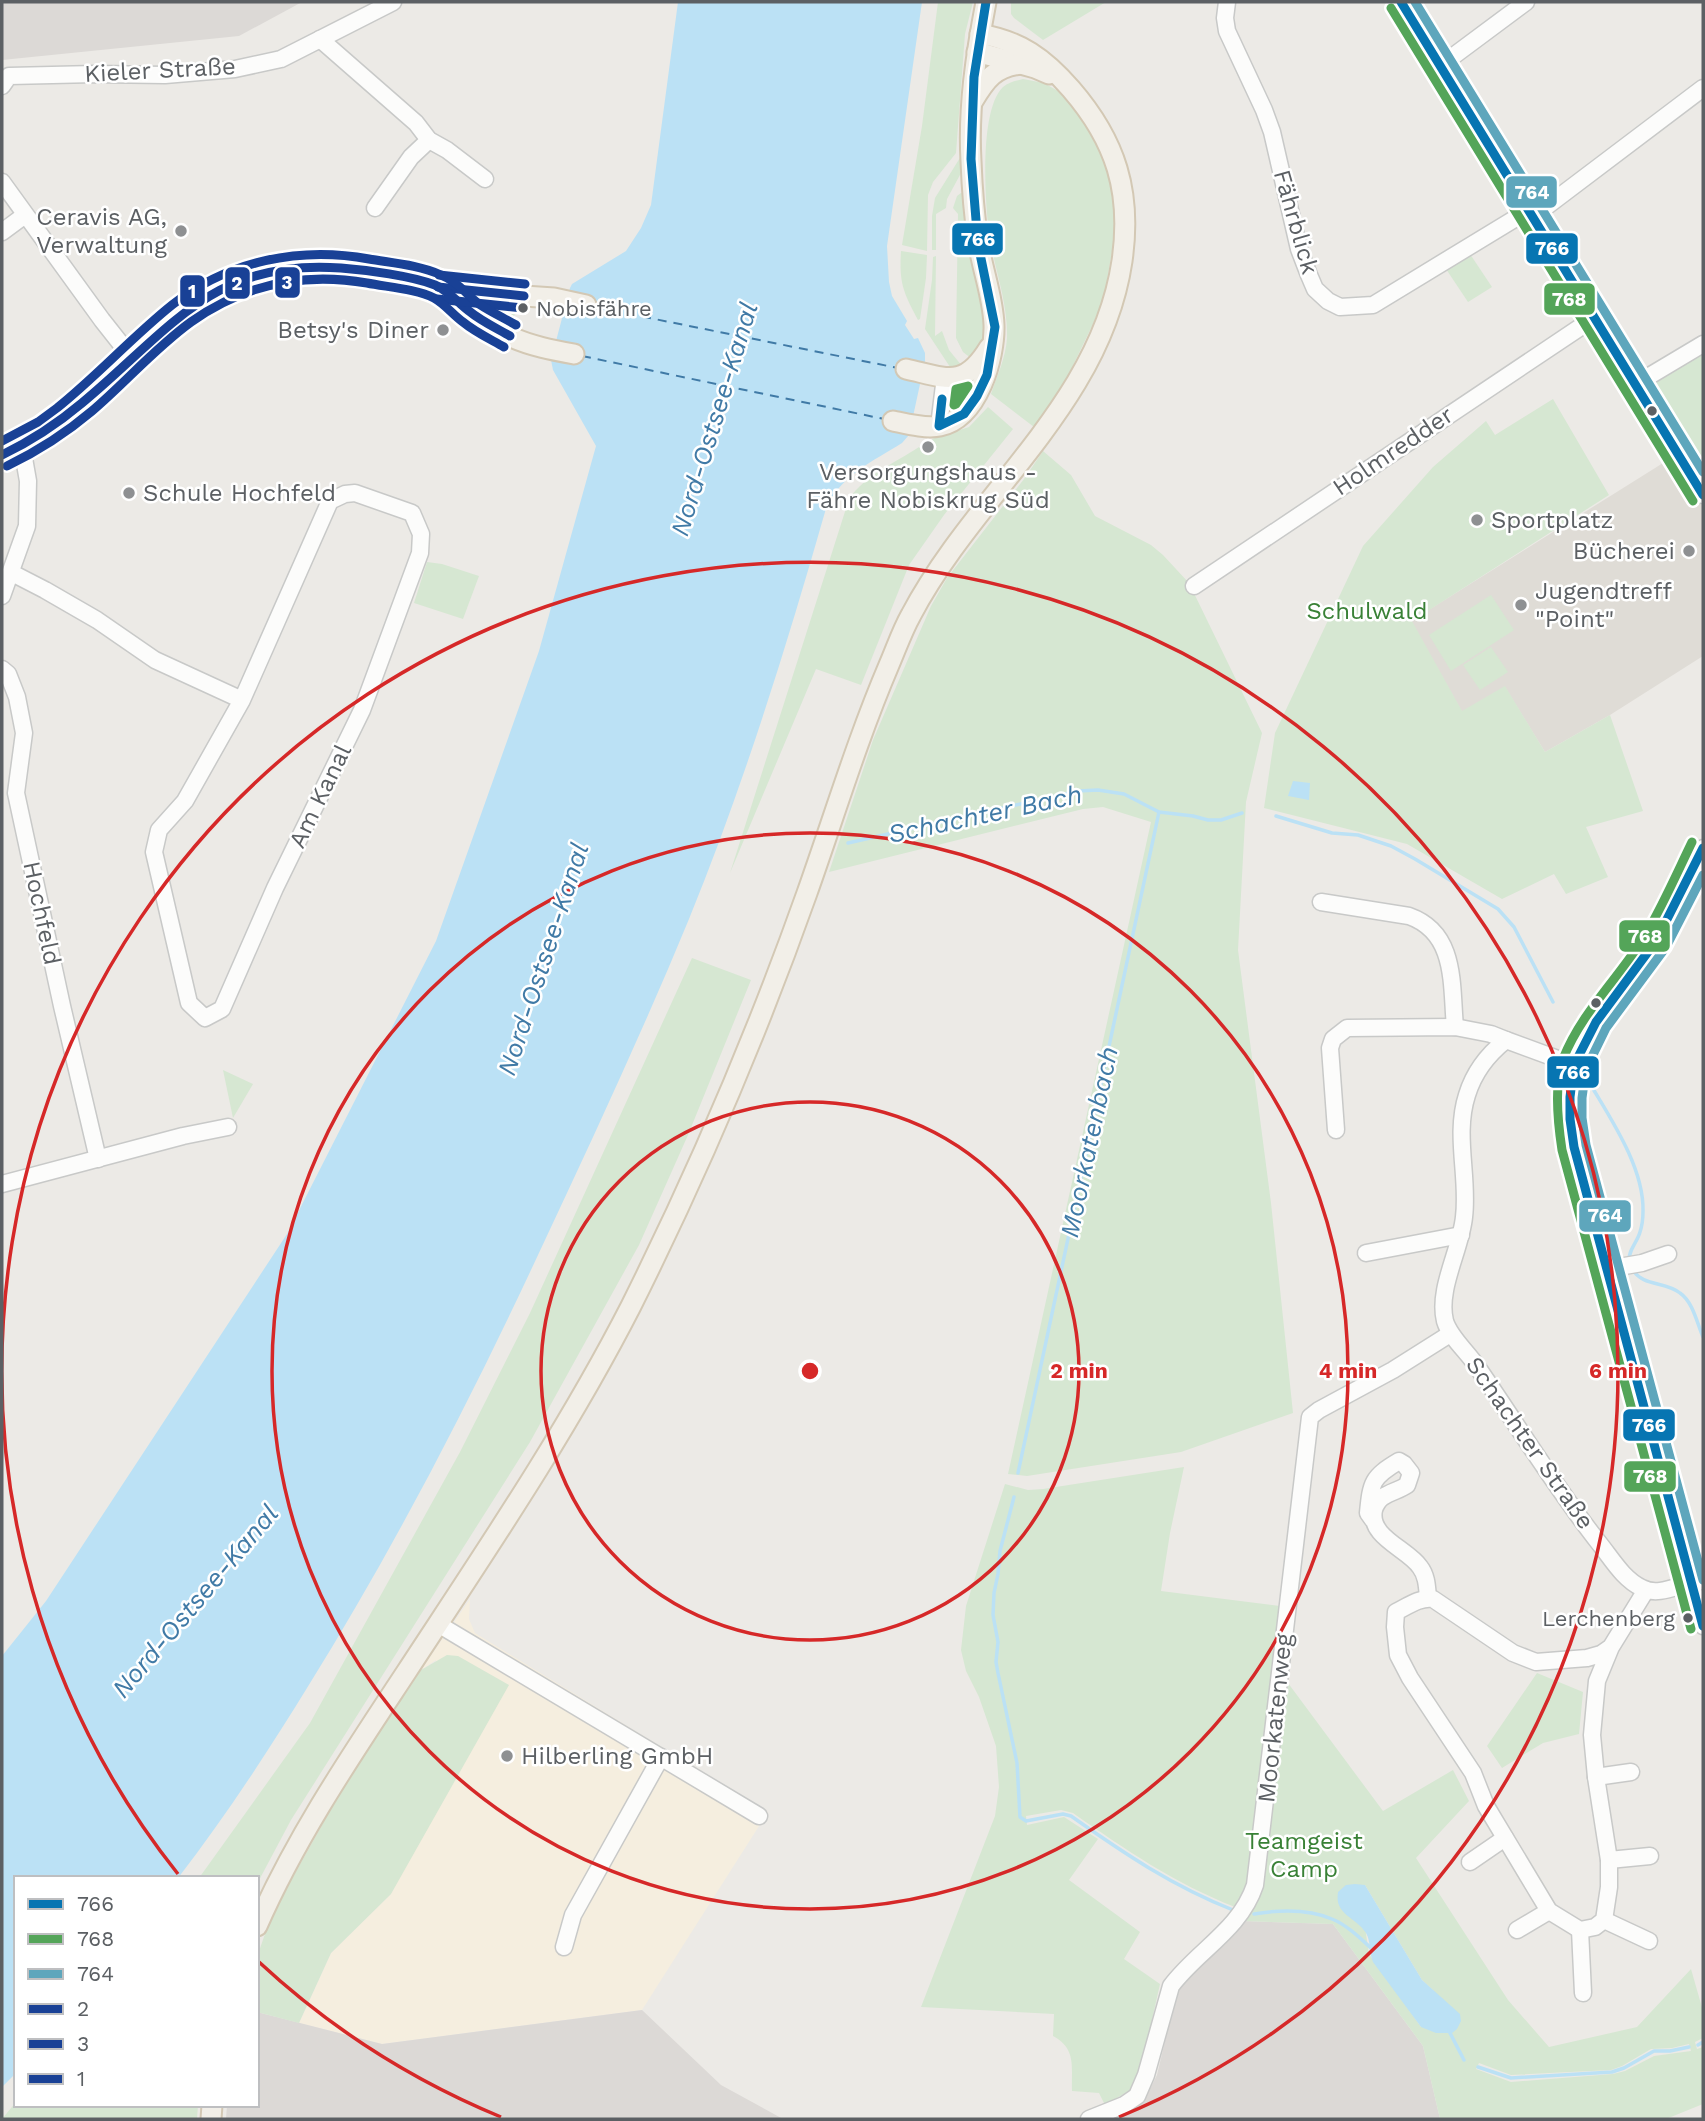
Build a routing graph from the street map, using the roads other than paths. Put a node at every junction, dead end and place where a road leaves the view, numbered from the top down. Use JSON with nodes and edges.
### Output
{"nodes":[{"id":1,"x":393,"y":2,"type":"edge"},
{"id":2,"x":986,"y":2,"type":"edge"},
{"id":3,"x":1227,"y":2,"type":"edge"},
{"id":4,"x":1401,"y":2,"type":"edge"},
{"id":5,"x":1526,"y":2,"type":"edge"},
{"id":6,"x":320,"y":40,"type":"junction"},
{"id":7,"x":978,"y":43,"type":"junction"},
{"id":8,"x":1022,"y":64,"type":"junction"},
{"id":9,"x":1440,"y":66,"type":"junction"},
{"id":10,"x":1063,"y":80,"type":"junction"},
{"id":11,"x":2,"y":86,"type":"edge"},
{"id":12,"x":1703,"y":88,"type":"edge"},
{"id":13,"x":972,"y":102,"type":"junction"},
{"id":14,"x":429,"y":140,"type":"junction"},
{"id":15,"x":485,"y":179,"type":"dead end"},
{"id":16,"x":2,"y":182,"type":"edge"},
{"id":17,"x":374,"y":208,"type":"dead end"},
{"id":18,"x":1529,"y":210,"type":"junction"},
{"id":19,"x":25,"y":215,"type":"junction"},
{"id":20,"x":2,"y":232,"type":"edge"},
{"id":21,"x":440,"y":287,"type":"junction"},
{"id":22,"x":586,"y":305,"type":"dead end"},
{"id":23,"x":1594,"y":318,"type":"junction"},
{"id":24,"x":992,"y":344,"type":"junction"},
{"id":25,"x":1703,"y":344,"type":"edge"},
{"id":26,"x":574,"y":354,"type":"dead end"},
{"id":27,"x":132,"y":358,"type":"junction"},
{"id":28,"x":915,"y":371,"type":"dead end"},
{"id":29,"x":945,"y":377,"type":"junction"},
{"id":30,"x":1636,"y":384,"type":"junction"},
{"id":31,"x":902,"y":423,"type":"dead end"},
{"id":32,"x":939,"y":426,"type":"junction"},
{"id":33,"x":22,"y":447,"type":"junction"},
{"id":34,"x":2,"y":456,"type":"edge"},
{"id":35,"x":1703,"y":495,"type":"edge"},
{"id":36,"x":12,"y":573,"type":"junction"},
{"id":37,"x":1194,"y":586,"type":"dead end"},
{"id":38,"x":2,"y":596,"type":"edge"},
{"id":39,"x":2,"y":669,"type":"edge"},
{"id":40,"x":242,"y":700,"type":"junction"},
{"id":41,"x":1703,"y":848,"type":"edge"},
{"id":42,"x":1321,"y":902,"type":"dead end"},
{"id":43,"x":1455,"y":1027,"type":"junction"},
{"id":44,"x":1506,"y":1040,"type":"junction"},
{"id":45,"x":1574,"y":1065,"type":"junction"},
{"id":46,"x":228,"y":1127,"type":"dead end"},
{"id":47,"x":1336,"y":1130,"type":"dead end"},
{"id":48,"x":98,"y":1158,"type":"junction"},
{"id":49,"x":2,"y":1184,"type":"edge"},
{"id":50,"x":1461,"y":1235,"type":"junction"},
{"id":51,"x":1366,"y":1253,"type":"dead end"},
{"id":52,"x":1668,"y":1254,"type":"dead end"},
{"id":53,"x":1622,"y":1267,"type":"junction"},
{"id":54,"x":1450,"y":1334,"type":"junction"},
{"id":55,"x":1373,"y":1520,"type":"dead end"},
{"id":56,"x":1697,"y":1581,"type":"edge"},
{"id":57,"x":1646,"y":1591,"type":"junction"},
{"id":58,"x":1428,"y":1598,"type":"junction"},
{"id":59,"x":438,"y":1624,"type":"junction"},
{"id":60,"x":1703,"y":1626,"type":"edge"},
{"id":61,"x":1611,"y":1647,"type":"junction"},
{"id":62,"x":661,"y":1757,"type":"junction"},
{"id":63,"x":1631,"y":1772,"type":"dead end"},
{"id":64,"x":1596,"y":1777,"type":"junction"},
{"id":65,"x":759,"y":1816,"type":"dead end"},
{"id":66,"x":1505,"y":1838,"type":"junction"},
{"id":67,"x":1650,"y":1856,"type":"dead end"},
{"id":68,"x":1609,"y":1860,"type":"junction"},
{"id":69,"x":1470,"y":1863,"type":"dead end"},
{"id":70,"x":1549,"y":1911,"type":"junction"},
{"id":71,"x":1604,"y":1920,"type":"junction"},
{"id":72,"x":259,"y":1922,"type":"edge"},
{"id":73,"x":1517,"y":1930,"type":"dead end"},
{"id":74,"x":1580,"y":1930,"type":"junction"},
{"id":75,"x":1649,"y":1941,"type":"dead end"},
{"id":76,"x":564,"y":1947,"type":"dead end"},
{"id":77,"x":1583,"y":1993,"type":"dead end"},
{"id":78,"x":1089,"y":2119,"type":"edge"}],
"edges":[{"from":1,"to":6,"type":"street","name":"Kieler Straße"},
{"from":2,"to":7,"type":"main road"},
{"from":3,"to":18,"type":"street","name":"Fährblick"},
{"from":4,"to":9,"type":"street"},
{"from":5,"to":9,"type":"street"},
{"from":6,"to":11,"type":"street","name":"Kieler Straße"},
{"from":6,"to":14,"type":"street"},
{"from":7,"to":8,"type":"main road"},
{"from":7,"to":10,"type":"main road"},
{"from":7,"to":13,"type":"main road"},
{"from":8,"to":10,"type":"main road"},
{"from":8,"to":13,"type":"main road"},
{"from":9,"to":18,"type":"street"},
{"from":10,"to":59,"type":"main road"},
{"from":12,"to":18,"type":"street","name":"Fährblick"},
{"from":13,"to":24,"type":"main road"},
{"from":14,"to":15,"type":"street"},
{"from":14,"to":17,"type":"street"},
{"from":16,"to":19,"type":"street"},
{"from":18,"to":23,"type":"street"},
{"from":19,"to":20,"type":"street"},
{"from":19,"to":27,"type":"street"},
{"from":21,"to":22,"type":"main road"},
{"from":21,"to":26,"type":"main road"},
{"from":21,"to":27,"type":"main road"},
{"from":23,"to":30,"type":"street"},
{"from":23,"to":37,"type":"street","name":"Holmredder"},
{"from":24,"to":29,"type":"main road"},
{"from":24,"to":32,"type":"main road"},
{"from":25,"to":30,"type":"street"},
{"from":27,"to":33,"type":"main road"},
{"from":28,"to":29,"type":"main road"},
{"from":29,"to":32,"type":"street"},
{"from":30,"to":35,"type":"street"},
{"from":31,"to":32,"type":"main road"},
{"from":33,"to":34,"type":"main road"},
{"from":33,"to":36,"type":"street"},
{"from":36,"to":38,"type":"street"},
{"from":36,"to":40,"type":"street"},
{"from":39,"to":48,"type":"street","name":"Hochfeld"},
{"from":40,"to":40,"type":"street","name":"Am Kanal"},
{"from":41,"to":45,"type":"street"},
{"from":42,"to":43,"type":"street"},
{"from":43,"to":44,"type":"street"},
{"from":43,"to":47,"type":"street"},
{"from":44,"to":45,"type":"street"},
{"from":44,"to":50,"type":"street","name":"Schachter Straße"},
{"from":45,"to":53,"type":"street"},
{"from":46,"to":48,"type":"street"},
{"from":48,"to":49,"type":"street"},
{"from":50,"to":51,"type":"street"},
{"from":50,"to":54,"type":"street","name":"Schachter Straße"},
{"from":52,"to":53,"type":"street"},
{"from":53,"to":56,"type":"street"},
{"from":54,"to":57,"type":"street","name":"Schachter Straße"},
{"from":54,"to":78,"type":"street","name":"Moorkatenweg"},
{"from":55,"to":58,"type":"street"},
{"from":56,"to":57,"type":"street"},
{"from":56,"to":60,"type":"street"},
{"from":57,"to":61,"type":"street"},
{"from":58,"to":61,"type":"street"},
{"from":58,"to":66,"type":"street"},
{"from":59,"to":62,"type":"street"},
{"from":59,"to":72,"type":"main road"},
{"from":61,"to":64,"type":"street"},
{"from":62,"to":65,"type":"street"},
{"from":62,"to":76,"type":"street"},
{"from":63,"to":64,"type":"street"},
{"from":64,"to":68,"type":"street"},
{"from":66,"to":69,"type":"street"},
{"from":66,"to":70,"type":"street"},
{"from":67,"to":68,"type":"street"},
{"from":68,"to":71,"type":"street"},
{"from":70,"to":73,"type":"street"},
{"from":70,"to":74,"type":"street"},
{"from":71,"to":74,"type":"street"},
{"from":71,"to":75,"type":"street"},
{"from":74,"to":77,"type":"street"}]}
